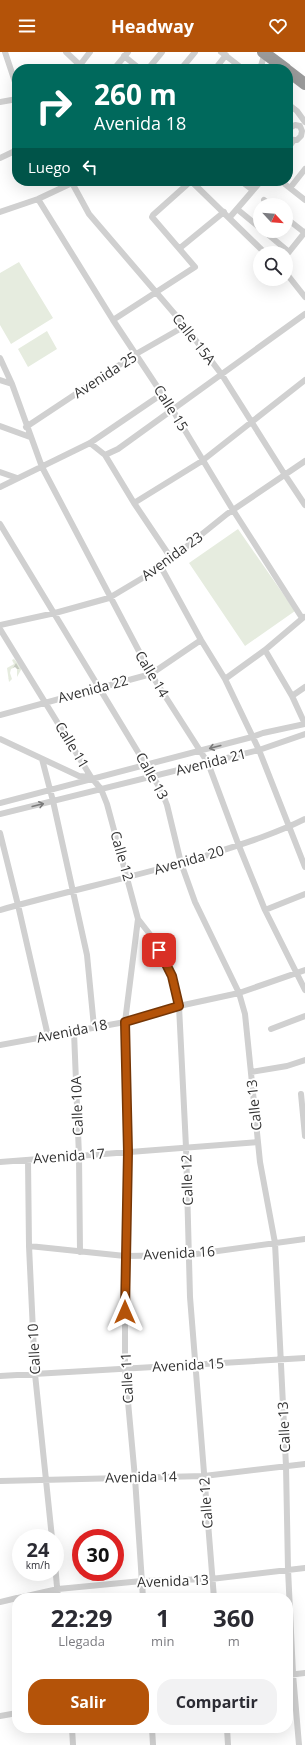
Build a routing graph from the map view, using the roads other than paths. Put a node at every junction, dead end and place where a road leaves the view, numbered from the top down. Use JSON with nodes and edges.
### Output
{"nodes":[{"id":1,"x":5,"y":52,"type":"edge"},
{"id":2,"x":66,"y":52,"type":"edge"},
{"id":3,"x":90,"y":52,"type":"edge"},
{"id":4,"x":162,"y":52,"type":"edge"},
{"id":5,"x":195,"y":52,"type":"edge"},
{"id":6,"x":264,"y":53,"type":"edge"},
{"id":7,"x":126,"y":54,"type":"edge"},
{"id":8,"x":224,"y":54,"type":"edge"},
{"id":9,"x":79,"y":64,"type":"edge"},
{"id":10,"x":84,"y":64,"type":"edge"},
{"id":11,"x":118,"y":64,"type":"edge"},
{"id":12,"x":135,"y":64,"type":"edge"},
{"id":13,"x":152,"y":64,"type":"edge"},
{"id":14,"x":185,"y":64,"type":"edge"},
{"id":15,"x":218,"y":64,"type":"edge"},
{"id":16,"x":237,"y":64,"type":"edge"},
{"id":17,"x":261,"y":64,"type":"edge"},
{"id":18,"x":279,"y":64,"type":"edge"},
{"id":19,"x":12,"y":73,"type":"edge"},
{"id":20,"x":293,"y":75,"type":"edge"},
{"id":21,"x":305,"y":84,"type":"edge"},
{"id":22,"x":12,"y":100,"type":"edge"},
{"id":23,"x":0,"y":102,"type":"edge"},
{"id":24,"x":293,"y":108,"type":"edge"},
{"id":25,"x":305,"y":122,"type":"edge"},
{"id":26,"x":293,"y":126,"type":"edge"},
{"id":27,"x":294,"y":140,"type":"edge"},
{"id":28,"x":12,"y":152,"type":"edge"},
{"id":29,"x":0,"y":158,"type":"edge"},
{"id":30,"x":305,"y":169,"type":"edge"},
{"id":31,"x":293,"y":184,"type":"edge"},
{"id":32,"x":64,"y":186,"type":"edge"},
{"id":33,"x":74,"y":186,"type":"edge"},
{"id":34,"x":185,"y":186,"type":"edge"},
{"id":35,"x":196,"y":186,"type":"edge"},
{"id":36,"x":248,"y":186,"type":"edge"},
{"id":37,"x":257,"y":186,"type":"edge"},
{"id":38,"x":287,"y":186,"type":"edge"},
{"id":39,"x":290,"y":188,"type":"joint"},
{"id":40,"x":253,"y":190,"type":"junction"},
{"id":41,"x":38,"y":199,"type":"junction"},
{"id":42,"x":305,"y":200,"type":"edge"},
{"id":43,"x":237,"y":210,"type":"junction"},
{"id":44,"x":0,"y":212,"type":"edge"},
{"id":45,"x":224,"y":212,"type":"junction"},
{"id":46,"x":230,"y":217,"type":"junction"},
{"id":47,"x":253,"y":223,"type":"edge"},
{"id":48,"x":293,"y":224,"type":"edge"},
{"id":49,"x":305,"y":233,"type":"edge"},
{"id":50,"x":272,"y":238,"type":"edge"},
{"id":51,"x":258,"y":246,"type":"edge"},
{"id":52,"x":180,"y":248,"type":"junction"},
{"id":53,"x":293,"y":282,"type":"edge"},
{"id":54,"x":157,"y":293,"type":"junction"},
{"id":55,"x":305,"y":297,"type":"edge"},
{"id":56,"x":305,"y":314,"type":"edge"},
{"id":57,"x":113,"y":320,"type":"junction"},
{"id":58,"x":185,"y":326,"type":"junction"},
{"id":59,"x":136,"y":354,"type":"junction"},
{"id":60,"x":0,"y":358,"type":"edge"},
{"id":61,"x":222,"y":375,"type":"junction"},
{"id":62,"x":0,"y":380,"type":"edge"},
{"id":63,"x":305,"y":380,"type":"edge"},
{"id":64,"x":12,"y":384,"type":"junction"},
{"id":65,"x":162,"y":394,"type":"junction"},
{"id":66,"x":172,"y":409,"type":"junction"},
{"id":67,"x":252,"y":422,"type":"junction"},
{"id":68,"x":0,"y":426,"type":"edge"},
{"id":69,"x":26,"y":427,"type":"junction"},
{"id":70,"x":30,"y":437,"type":"junction"},
{"id":71,"x":90,"y":443,"type":"junction"},
{"id":72,"x":105,"y":455,"type":"junction"},
{"id":73,"x":202,"y":461,"type":"junction"},
{"id":74,"x":305,"y":461,"type":"edge"},
{"id":75,"x":42,"y":467,"type":"junction"},
{"id":76,"x":0,"y":472,"type":"edge"},
{"id":77,"x":284,"y":475,"type":"junction"},
{"id":78,"x":16,"y":478,"type":"junction"},
{"id":79,"x":0,"y":488,"type":"edge"},
{"id":80,"x":134,"y":503,"type":"junction"},
{"id":81,"x":305,"y":505,"type":"edge"},
{"id":82,"x":233,"y":510,"type":"junction"},
{"id":83,"x":0,"y":524,"type":"edge"},
{"id":84,"x":171,"y":558,"type":"junction"},
{"id":85,"x":161,"y":567,"type":"junction"},
{"id":86,"x":109,"y":598,"type":"junction"},
{"id":87,"x":55,"y":613,"type":"junction"},
{"id":88,"x":304,"y":617,"type":"edge"},
{"id":89,"x":0,"y":625,"type":"edge"},
{"id":90,"x":0,"y":629,"type":"edge"},
{"id":91,"x":201,"y":640,"type":"junction"},
{"id":92,"x":265,"y":650,"type":"junction"},
{"id":93,"x":151,"y":674,"type":"junction"},
{"id":94,"x":225,"y":679,"type":"junction"},
{"id":95,"x":305,"y":687,"type":"edge"},
{"id":96,"x":98,"y":688,"type":"junction"},
{"id":97,"x":292,"y":696,"type":"junction"},
{"id":98,"x":46,"y":702,"type":"junction"},
{"id":99,"x":0,"y":715,"type":"edge"},
{"id":100,"x":305,"y":724,"type":"edge"},
{"id":101,"x":305,"y":734,"type":"edge"},
{"id":102,"x":252,"y":737,"type":"junction"},
{"id":103,"x":0,"y":739,"type":"edge"},
{"id":104,"x":259,"y":750,"type":"junction"},
{"id":105,"x":200,"y":751,"type":"junction"},
{"id":106,"x":42,"y":759,"type":"junction"},
{"id":107,"x":208,"y":763,"type":"junction"},
{"id":108,"x":147,"y":765,"type":"junction"},
{"id":109,"x":153,"y":776,"type":"junction"},
{"id":110,"x":92,"y":778,"type":"junction"},
{"id":111,"x":101,"y":789,"type":"junction"},
{"id":112,"x":50,"y":790,"type":"junction"},
{"id":113,"x":53,"y":801,"type":"junction"},
{"id":114,"x":0,"y":803,"type":"edge"},
{"id":115,"x":0,"y":814,"type":"edge"},
{"id":116,"x":305,"y":819,"type":"edge"},
{"id":117,"x":288,"y":827,"type":"junction"},
{"id":118,"x":0,"y":833,"type":"edge"},
{"id":119,"x":239,"y":846,"type":"junction"},
{"id":120,"x":181,"y":863,"type":"junction"},
{"id":121,"x":305,"y":867,"type":"edge"},
{"id":122,"x":128,"y":878,"type":"junction"},
{"id":123,"x":74,"y":890,"type":"junction"},
{"id":124,"x":305,"y":894,"type":"edge"},
{"id":125,"x":18,"y":905,"type":"junction"},
{"id":126,"x":0,"y":910,"type":"edge"},
{"id":127,"x":265,"y":910,"type":"junction"},
{"id":128,"x":138,"y":919,"type":"junction"},
{"id":129,"x":305,"y":970,"type":"edge"},
{"id":130,"x":296,"y":974,"type":"junction"},
{"id":131,"x":305,"y":990,"type":"edge"},
{"id":132,"x":239,"y":993,"type":"junction"},
{"id":133,"x":179,"y":1006,"type":"junction"},
{"id":134,"x":305,"y":1016,"type":"edge"},
{"id":135,"x":125,"y":1022,"type":"junction"},
{"id":136,"x":94,"y":1027,"type":"junction"},
{"id":137,"x":271,"y":1029,"type":"dead end"},
{"id":138,"x":74,"y":1032,"type":"junction"},
{"id":139,"x":48,"y":1036,"type":"junction"},
{"id":140,"x":0,"y":1045,"type":"edge"},
{"id":141,"x":305,"y":1060,"type":"edge"},
{"id":142,"x":251,"y":1072,"type":"junction"},
{"id":143,"x":301,"y":1094,"type":"dead end"},
{"id":144,"x":305,"y":1136,"type":"edge"},
{"id":145,"x":258,"y":1142,"type":"junction"},
{"id":146,"x":186,"y":1147,"type":"junction"},
{"id":147,"x":128,"y":1152,"type":"junction"},
{"id":148,"x":79,"y":1156,"type":"junction"},
{"id":149,"x":28,"y":1160,"type":"junction"},
{"id":150,"x":0,"y":1162,"type":"edge"},
{"id":151,"x":305,"y":1239,"type":"edge"},
{"id":152,"x":275,"y":1243,"type":"junction"},
{"id":153,"x":29,"y":1246,"type":"junction"},
{"id":154,"x":80,"y":1252,"type":"junction"},
{"id":155,"x":189,"y":1255,"type":"junction"},
{"id":156,"x":125,"y":1256,"type":"junction"},
{"id":157,"x":305,"y":1358,"type":"edge"},
{"id":158,"x":281,"y":1360,"type":"junction"},
{"id":159,"x":196,"y":1364,"type":"junction"},
{"id":160,"x":125,"y":1369,"type":"junction"},
{"id":161,"x":35,"y":1374,"type":"junction"},
{"id":162,"x":0,"y":1376,"type":"edge"},
{"id":163,"x":305,"y":1464,"type":"edge"},
{"id":164,"x":286,"y":1466,"type":"junction"},
{"id":165,"x":204,"y":1476,"type":"junction"},
{"id":166,"x":135,"y":1478,"type":"junction"},
{"id":167,"x":47,"y":1479,"type":"junction"},
{"id":168,"x":0,"y":1481,"type":"edge"},
{"id":169,"x":51,"y":1529,"type":"edge"},
{"id":170,"x":305,"y":1568,"type":"edge"},
{"id":171,"x":288,"y":1569,"type":"junction"},
{"id":172,"x":211,"y":1579,"type":"junction"},
{"id":173,"x":57,"y":1581,"type":"edge"},
{"id":174,"x":142,"y":1581,"type":"junction"},
{"id":175,"x":58,"y":1589,"type":"junction"},
{"id":176,"x":40,"y":1593,"type":"edge"},
{"id":177,"x":58,"y":1593,"type":"edge"},
{"id":178,"x":143,"y":1593,"type":"edge"},
{"id":179,"x":213,"y":1593,"type":"edge"},
{"id":180,"x":289,"y":1593,"type":"edge"},
{"id":181,"x":12,"y":1599,"type":"edge"},
{"id":182,"x":0,"y":1602,"type":"edge"},
{"id":183,"x":305,"y":1673,"type":"edge"},
{"id":184,"x":293,"y":1675,"type":"edge"},
{"id":185,"x":293,"y":1692,"type":"edge"},
{"id":186,"x":12,"y":1715,"type":"edge"},
{"id":187,"x":0,"y":1716,"type":"edge"},
{"id":188,"x":72,"y":1733,"type":"edge"},
{"id":189,"x":152,"y":1733,"type":"edge"},
{"id":190,"x":227,"y":1733,"type":"edge"},
{"id":191,"x":73,"y":1745,"type":"edge"},
{"id":192,"x":153,"y":1745,"type":"edge"},
{"id":193,"x":228,"y":1745,"type":"edge"},
{"id":194,"x":299,"y":1745,"type":"edge"}],
"edges":[{"from":1,"to":19,"type":"street"},
{"from":2,"to":9,"type":"street"},
{"from":3,"to":10,"type":"street"},
{"from":4,"to":13,"type":"street"},
{"from":5,"to":14,"type":"street"},
{"from":6,"to":17,"type":"street"},
{"from":6,"to":18,"type":"highway"},
{"from":7,"to":11,"type":"street"},
{"from":7,"to":12,"type":"street"},
{"from":8,"to":15,"type":"street"},
{"from":8,"to":16,"type":"street"},
{"from":20,"to":21,"type":"highway"},
{"from":22,"to":23,"type":"street"},
{"from":24,"to":25,"type":"street"},
{"from":26,"to":27,"type":"street"},
{"from":28,"to":29,"type":"street"},
{"from":30,"to":31,"type":"street"},
{"from":32,"to":41,"type":"street"},
{"from":33,"to":54,"type":"street","name":"Calle 15A"},
{"from":34,"to":52,"type":"street"},
{"from":35,"to":45,"type":"street"},
{"from":36,"to":40,"type":"street"},
{"from":37,"to":40,"type":"street"},
{"from":38,"to":39,"type":"street"},
{"from":39,"to":42,"type":"street"},
{"from":40,"to":43,"type":"street"},
{"from":41,"to":44,"type":"street"},
{"from":41,"to":57,"type":"street","name":"Calle 15"},
{"from":43,"to":46,"type":"street"},
{"from":43,"to":47,"type":"street"},
{"from":45,"to":46,"type":"street"},
{"from":45,"to":52,"type":"street"},
{"from":46,"to":51,"type":"street"},
{"from":48,"to":49,"type":"street"},
{"from":49,"to":50,"type":"street"},
{"from":52,"to":54,"type":"street"},
{"from":53,"to":55,"type":"street"},
{"from":54,"to":57,"type":"street"},
{"from":54,"to":58,"type":"street","name":"Calle 15A"},
{"from":56,"to":61,"type":"street"},
{"from":57,"to":59,"type":"street","name":"Calle 15"},
{"from":58,"to":59,"type":"street","name":"Avenida 25"},
{"from":58,"to":61,"type":"street","name":"Calle 15A"},
{"from":59,"to":65,"type":"street","name":"Calle 15"},
{"from":59,"to":69,"type":"street","name":"Avenida 25"},
{"from":60,"to":64,"type":"street","name":"Calle 14"},
{"from":61,"to":66,"type":"street"},
{"from":61,"to":67,"type":"street","name":"Calle 15A"},
{"from":62,"to":64,"type":"street"},
{"from":63,"to":67,"type":"street"},
{"from":64,"to":69,"type":"street","name":"Calle 14"},
{"from":65,"to":66,"type":"street","name":"Calle 15"},
{"from":65,"to":71,"type":"street"},
{"from":66,"to":72,"type":"street"},
{"from":66,"to":73,"type":"street","name":"Calle 15"},
{"from":67,"to":73,"type":"street"},
{"from":67,"to":77,"type":"street","name":"Calle 15A"},
{"from":68,"to":70,"type":"street"},
{"from":69,"to":70,"type":"street","name":"Calle 14"},
{"from":70,"to":75,"type":"street","name":"Calle 14"},
{"from":71,"to":72,"type":"street"},
{"from":71,"to":75,"type":"street"},
{"from":72,"to":80,"type":"street"},
{"from":73,"to":80,"type":"street"},
{"from":73,"to":82,"type":"street","name":"Calle 15"},
{"from":74,"to":77,"type":"street","name":"Avenida 23"},
{"from":75,"to":78,"type":"street"},
{"from":75,"to":86,"type":"street","name":"Calle 14"},
{"from":76,"to":78,"type":"street"},
{"from":77,"to":81,"type":"street","name":"Calle 15A"},
{"from":77,"to":82,"type":"street","name":"Avenida 23"},
{"from":78,"to":79,"type":"street"},
{"from":80,"to":84,"type":"street"},
{"from":82,"to":84,"type":"street","name":"Avenida 23"},
{"from":82,"to":88,"type":"street","name":"Calle 15"},
{"from":83,"to":87,"type":"street","name":"Calle 13"},
{"from":84,"to":85,"type":"street","name":"Avenida 23"},
{"from":85,"to":86,"type":"street","name":"Avenida 23"},
{"from":85,"to":91,"type":"street"},
{"from":86,"to":87,"type":"street","name":"Avenida 23"},
{"from":86,"to":93,"type":"street","name":"Calle 14"},
{"from":87,"to":89,"type":"street","name":"Avenida 23"},
{"from":87,"to":96,"type":"street","name":"Calle 13"},
{"from":88,"to":92,"type":"street"},
{"from":90,"to":98,"type":"street","name":"Calle 11"},
{"from":91,"to":93,"type":"street","name":"Avenida 22"},
{"from":91,"to":94,"type":"street"},
{"from":92,"to":94,"type":"street"},
{"from":92,"to":97,"type":"street"},
{"from":93,"to":96,"type":"street","name":"Avenida 22"},
{"from":93,"to":105,"type":"street","name":"Calle 14"},
{"from":94,"to":102,"type":"street"},
{"from":95,"to":97,"type":"street"},
{"from":96,"to":98,"type":"street","name":"Avenida 22"},
{"from":96,"to":108,"type":"street","name":"Calle 13"},
{"from":97,"to":100,"type":"street"},
{"from":98,"to":99,"type":"street","name":"Avenida 22"},
{"from":98,"to":110,"type":"street","name":"Calle 11"},
{"from":100,"to":102,"type":"street","name":"Avenida 21"},
{"from":101,"to":104,"type":"street","name":"Avenida 21"},
{"from":102,"to":104,"type":"street"},
{"from":102,"to":105,"type":"street","name":"Avenida 21","one_way":true},
{"from":103,"to":106,"type":"street"},
{"from":104,"to":107,"type":"street","name":"Avenida 21"},
{"from":104,"to":117,"type":"street"},
{"from":105,"to":107,"type":"street","name":"Calle 14"},
{"from":105,"to":108,"type":"street","name":"Avenida 21"},
{"from":106,"to":110,"type":"street"},
{"from":106,"to":112,"type":"street"},
{"from":107,"to":109,"type":"street","name":"Avenida 21"},
{"from":107,"to":119,"type":"street","name":"Calle 14"},
{"from":108,"to":109,"type":"street","name":"Calle 13"},
{"from":108,"to":110,"type":"street","name":"Avenida 21"},
{"from":109,"to":111,"type":"street","name":"Avenida 21"},
{"from":109,"to":120,"type":"street","name":"Calle 13"},
{"from":110,"to":111,"type":"street","name":"Calle 12"},
{"from":110,"to":112,"type":"street","name":"Avenida 21"},
{"from":111,"to":113,"type":"street","name":"Avenida 21"},
{"from":111,"to":122,"type":"street","name":"Calle 12"},
{"from":112,"to":113,"type":"street"},
{"from":112,"to":114,"type":"street","name":"Avenida 21"},
{"from":115,"to":113,"type":"street","name":"Avenida 21","one_way":true},
{"from":113,"to":123,"type":"street"},
{"from":116,"to":117,"type":"street","name":"Avenida 20"},
{"from":117,"to":119,"type":"street","name":"Avenida 20"},
{"from":117,"to":121,"type":"street"},
{"from":118,"to":125,"type":"street"},
{"from":119,"to":120,"type":"street","name":"Avenida 20"},
{"from":119,"to":127,"type":"street","name":"Calle 14"},
{"from":120,"to":122,"type":"street","name":"Avenida 20"},
{"from":120,"to":132,"type":"street","name":"Calle 13"},
{"from":122,"to":123,"type":"street","name":"Avenida 20"},
{"from":122,"to":128,"type":"street","name":"Calle 12"},
{"from":123,"to":125,"type":"street","name":"Avenida 20"},
{"from":123,"to":136,"type":"street"},
{"from":124,"to":127,"type":"street"},
{"from":125,"to":126,"type":"street","name":"Avenida 20"},
{"from":125,"to":139,"type":"street"},
{"from":127,"to":130,"type":"street","name":"Calle 14"},
{"from":128,"to":133,"type":"street","name":"Calle 12"},
{"from":128,"to":135,"type":"street","name":"Calle 11"},
{"from":129,"to":130,"type":"street","name":"Avenida 18"},
{"from":130,"to":131,"type":"street","name":"Calle 14"},
{"from":130,"to":132,"type":"street","name":"Avenida 18"},
{"from":132,"to":133,"type":"street","name":"Avenida 18"},
{"from":132,"to":142,"type":"street","name":"Calle 13"},
{"from":133,"to":135,"type":"street","name":"Avenida 18"},
{"from":133,"to":146,"type":"street","name":"Calle 12"},
{"from":134,"to":137,"type":"street"},
{"from":135,"to":136,"type":"street","name":"Avenida 18"},
{"from":135,"to":147,"type":"street","name":"Calle 11"},
{"from":136,"to":138,"type":"street","name":"Avenida 18"},
{"from":138,"to":139,"type":"street","name":"Avenida 18"},
{"from":138,"to":148,"type":"street","name":"Calle 10A"},
{"from":139,"to":140,"type":"street","name":"Avenida 18"},
{"from":141,"to":142,"type":"street"},
{"from":142,"to":145,"type":"street","name":"Calle 13"},
{"from":143,"to":144,"type":"street"},
{"from":145,"to":146,"type":"street","name":"Avenida 17"},
{"from":145,"to":152,"type":"street","name":"Calle 13"},
{"from":146,"to":147,"type":"street","name":"Avenida 17"},
{"from":146,"to":155,"type":"street","name":"Calle 12"},
{"from":147,"to":148,"type":"street","name":"Avenida 17"},
{"from":147,"to":156,"type":"street","name":"Calle 11"},
{"from":148,"to":149,"type":"street","name":"Avenida 17"},
{"from":148,"to":154,"type":"street","name":"Calle 10A"},
{"from":149,"to":150,"type":"street","name":"Avenida 17"},
{"from":149,"to":153,"type":"street","name":"Calle 10"},
{"from":151,"to":152,"type":"street","name":"Avenida 16"},
{"from":152,"to":155,"type":"street","name":"Avenida 16"},
{"from":152,"to":158,"type":"street","name":"Calle 13"},
{"from":153,"to":154,"type":"street","name":"Avenida 16"},
{"from":153,"to":161,"type":"street","name":"Calle 10"},
{"from":154,"to":156,"type":"street","name":"Avenida 16"},
{"from":155,"to":156,"type":"street","name":"Avenida 16"},
{"from":155,"to":159,"type":"street","name":"Calle 12"},
{"from":156,"to":160,"type":"street","name":"Calle 11"},
{"from":157,"to":158,"type":"street","name":"Avenida 15"},
{"from":158,"to":159,"type":"street","name":"Avenida 15"},
{"from":158,"to":164,"type":"street","name":"Calle 13"},
{"from":159,"to":160,"type":"street","name":"Avenida 15"},
{"from":159,"to":165,"type":"street","name":"Calle 12"},
{"from":160,"to":161,"type":"street","name":"Avenida 15"},
{"from":160,"to":166,"type":"street","name":"Calle 11"},
{"from":161,"to":162,"type":"street","name":"Avenida 15"},
{"from":161,"to":167,"type":"street","name":"Calle 10"},
{"from":163,"to":164,"type":"street","name":"Avenida 14"},
{"from":164,"to":165,"type":"street","name":"Avenida 14"},
{"from":164,"to":171,"type":"street","name":"Calle 13"},
{"from":165,"to":166,"type":"street","name":"Avenida 14"},
{"from":165,"to":172,"type":"street","name":"Calle 12"},
{"from":166,"to":167,"type":"street","name":"Avenida 14"},
{"from":166,"to":174,"type":"street","name":"Calle 11"},
{"from":167,"to":168,"type":"street","name":"Avenida 14"},
{"from":167,"to":169,"type":"street","name":"Calle 10"},
{"from":170,"to":171,"type":"street","name":"Avenida 13"},
{"from":171,"to":172,"type":"street","name":"Avenida 13"},
{"from":171,"to":180,"type":"street","name":"Calle 13"},
{"from":172,"to":174,"type":"street","name":"Avenida 13"},
{"from":172,"to":179,"type":"street","name":"Calle 12"},
{"from":173,"to":175,"type":"street"},
{"from":174,"to":175,"type":"street","name":"Avenida 13"},
{"from":174,"to":178,"type":"street","name":"Calle 11"},
{"from":175,"to":176,"type":"street","name":"Avenida 13"},
{"from":175,"to":177,"type":"street"},
{"from":181,"to":182,"type":"street","name":"Avenida 13"},
{"from":183,"to":184,"type":"street"},
{"from":185,"to":194,"type":"street","name":"Calle 13"},
{"from":186,"to":187,"type":"street"},
{"from":188,"to":191,"type":"street"},
{"from":189,"to":192,"type":"street"},
{"from":190,"to":193,"type":"street"}]}
